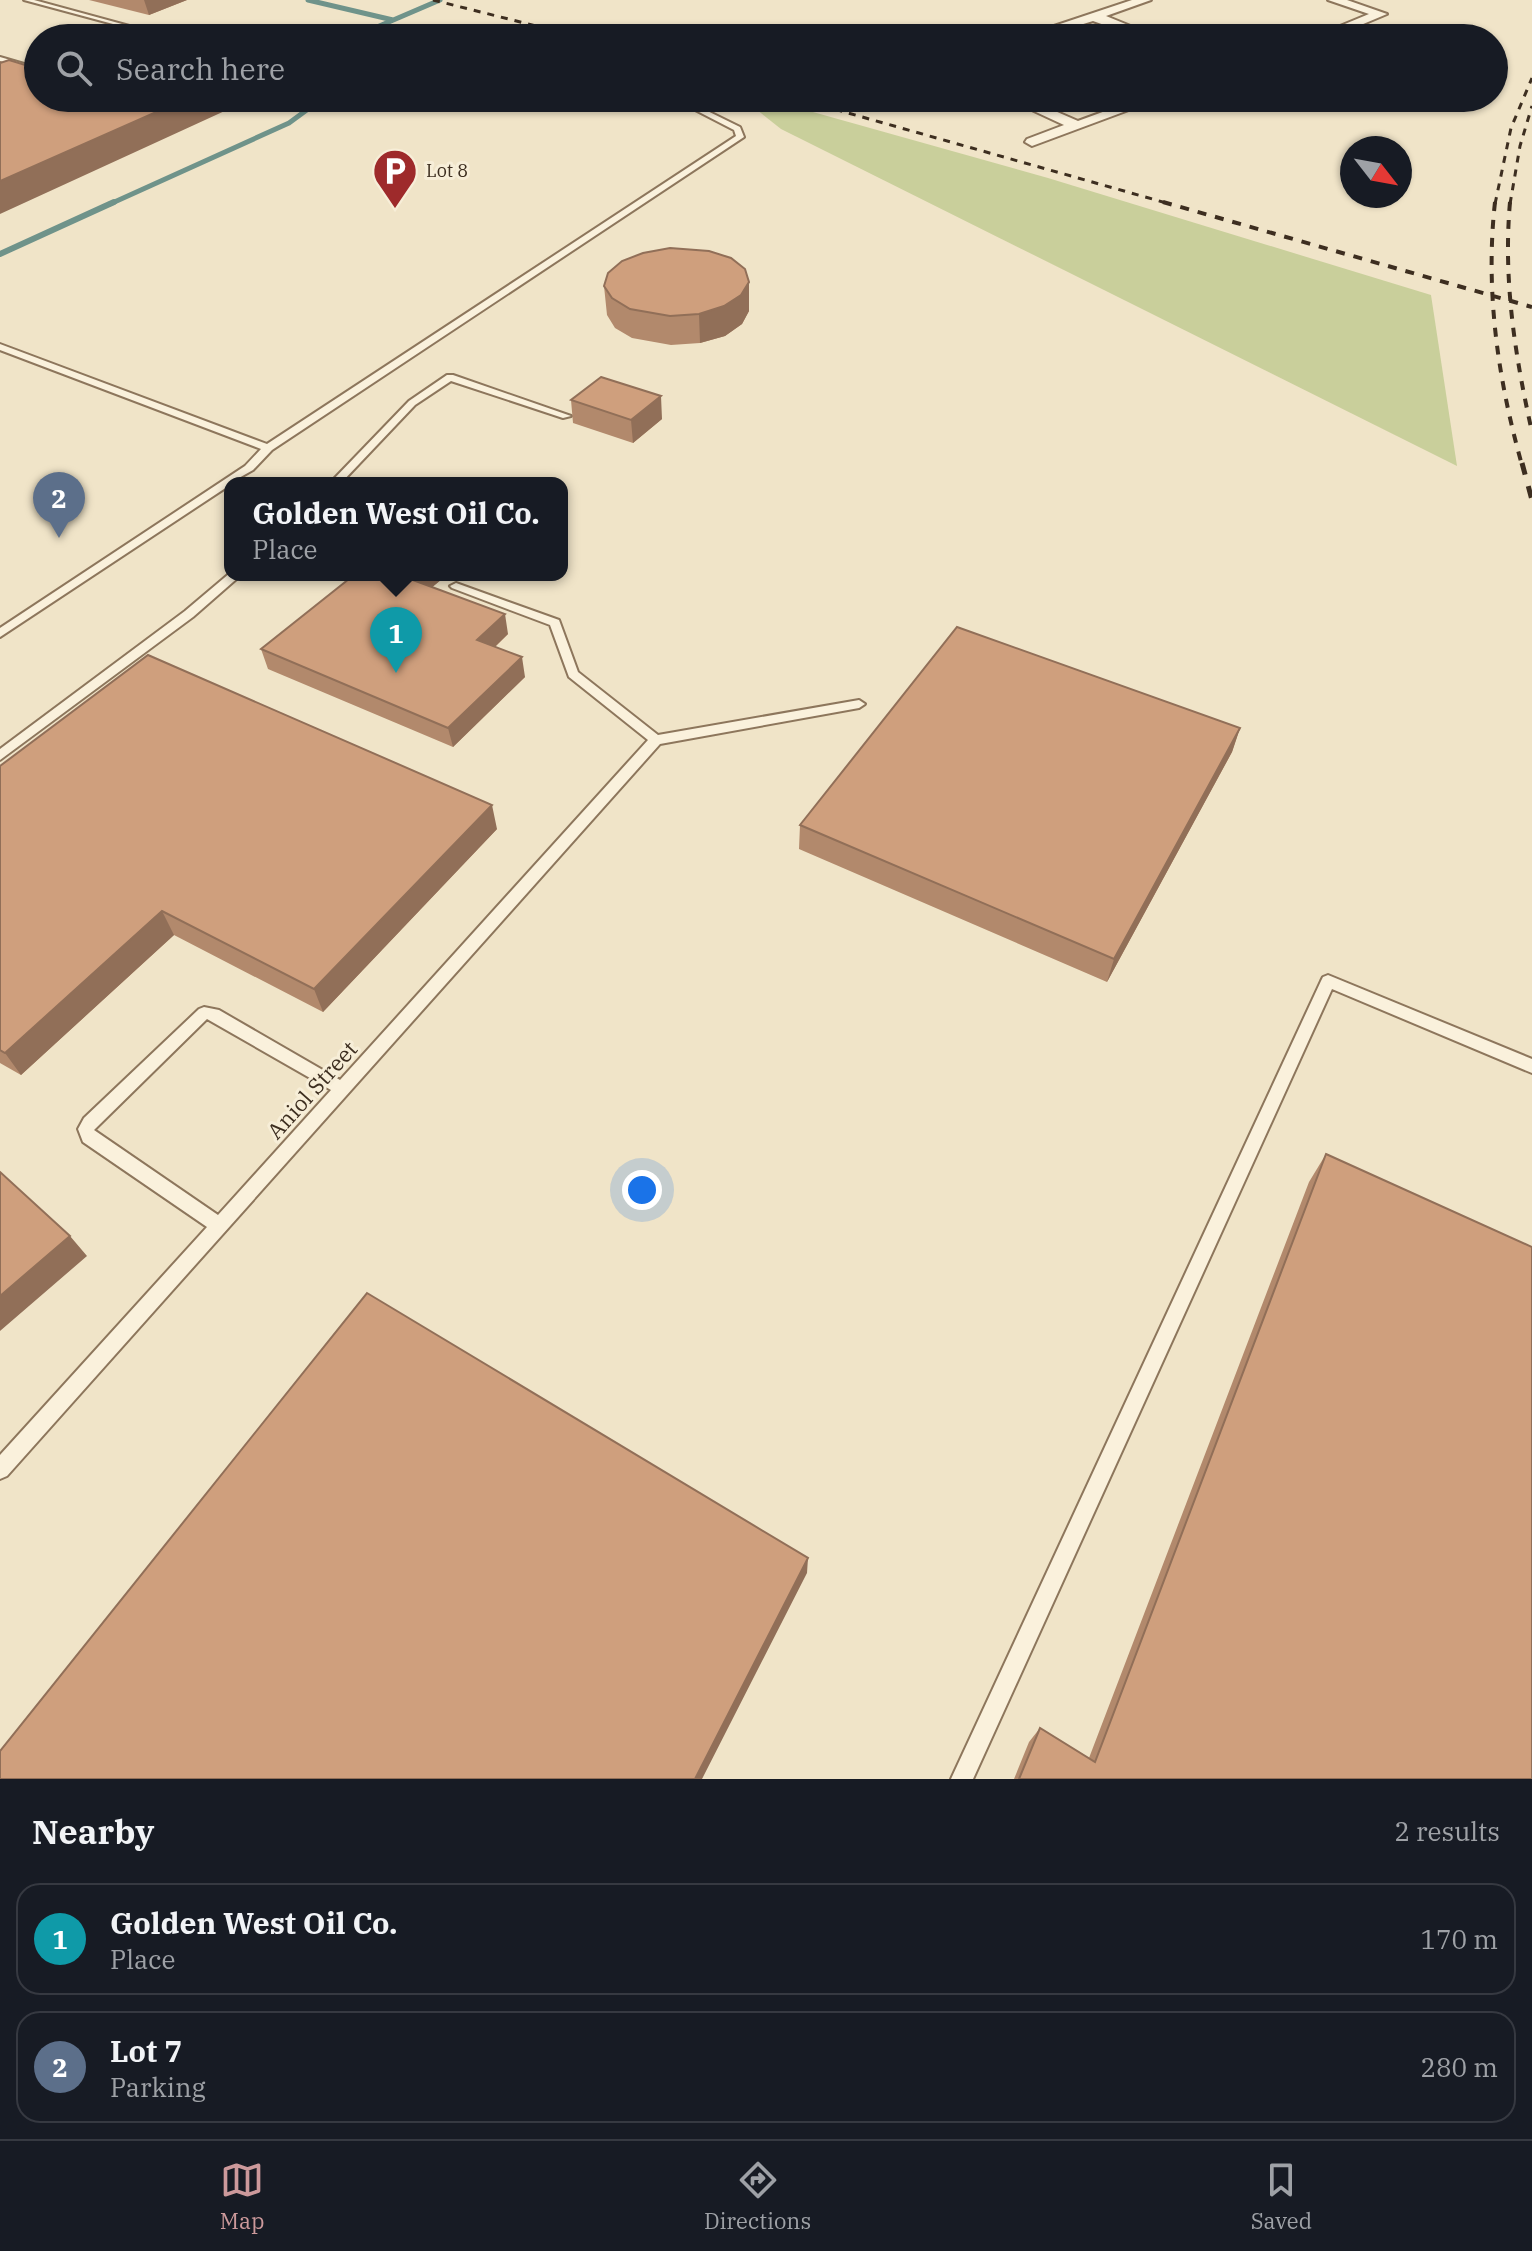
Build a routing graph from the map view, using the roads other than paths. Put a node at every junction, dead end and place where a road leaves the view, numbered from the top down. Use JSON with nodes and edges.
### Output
{"nodes":[{"id":1,"x":27,"y":0,"type":"edge"},
{"id":2,"x":1145,"y":0,"type":"edge"},
{"id":3,"x":1334,"y":0,"type":"edge"},
{"id":4,"x":1080,"y":18,"type":"junction"},
{"id":5,"x":118,"y":24,"type":"edge"},
{"id":6,"x":1064,"y":24,"type":"edge"},
{"id":7,"x":1102,"y":24,"type":"edge"},
{"id":8,"x":1355,"y":24,"type":"edge"},
{"id":9,"x":0,"y":59,"type":"edge"},
{"id":10,"x":24,"y":67,"type":"edge"},
{"id":11,"x":704,"y":112,"type":"edge"},
{"id":12,"x":1046,"y":112,"type":"edge"},
{"id":13,"x":1116,"y":112,"type":"edge"},
{"id":14,"x":1078,"y":126,"type":"junction"},
{"id":15,"x":1032,"y":142,"type":"dead end"},
{"id":16,"x":0,"y":347,"type":"edge"},
{"id":17,"x":566,"y":416,"type":"dead end"},
{"id":18,"x":268,"y":448,"type":"junction"},
{"id":19,"x":235,"y":477,"type":"edge"},
{"id":20,"x":341,"y":477,"type":"edge"},
{"id":21,"x":224,"y":485,"type":"edge"},
{"id":22,"x":228,"y":581,"type":"edge"},
{"id":23,"x":456,"y":586,"type":"dead end"},
{"id":24,"x":0,"y":633,"type":"edge"},
{"id":25,"x":859,"y":704,"type":"dead end"},
{"id":26,"x":656,"y":740,"type":"junction"},
{"id":27,"x":0,"y":756,"type":"edge"},
{"id":28,"x":1532,"y":1066,"type":"edge"},
{"id":29,"x":342,"y":1089,"type":"junction"},
{"id":30,"x":219,"y":1225,"type":"junction"},
{"id":31,"x":0,"y":1469,"type":"edge"},
{"id":32,"x":962,"y":1779,"type":"edge"}],
"edges":[{"from":1,"to":5,"type":"lane"},
{"from":2,"to":4,"type":"street"},
{"from":3,"to":8,"type":"street"},
{"from":4,"to":6,"type":"street"},
{"from":4,"to":7,"type":"street"},
{"from":9,"to":10,"type":"lane"},
{"from":11,"to":18,"type":"lane"},
{"from":12,"to":14,"type":"street"},
{"from":13,"to":14,"type":"street"},
{"from":14,"to":15,"type":"street"},
{"from":16,"to":18,"type":"lane"},
{"from":17,"to":20,"type":"lane"},
{"from":18,"to":19,"type":"lane"},
{"from":21,"to":24,"type":"lane"},
{"from":22,"to":27,"type":"lane"},
{"from":23,"to":26,"type":"lane"},
{"from":25,"to":26,"type":"lane"},
{"from":26,"to":29,"type":"lane","name":"Aniol Street"},
{"from":28,"to":32,"type":"lane"},
{"from":29,"to":30,"type":"lane","name":"Aniol Street"},
{"from":29,"to":30,"type":"lane"},
{"from":30,"to":31,"type":"lane","name":"Aniol Street"}]}
